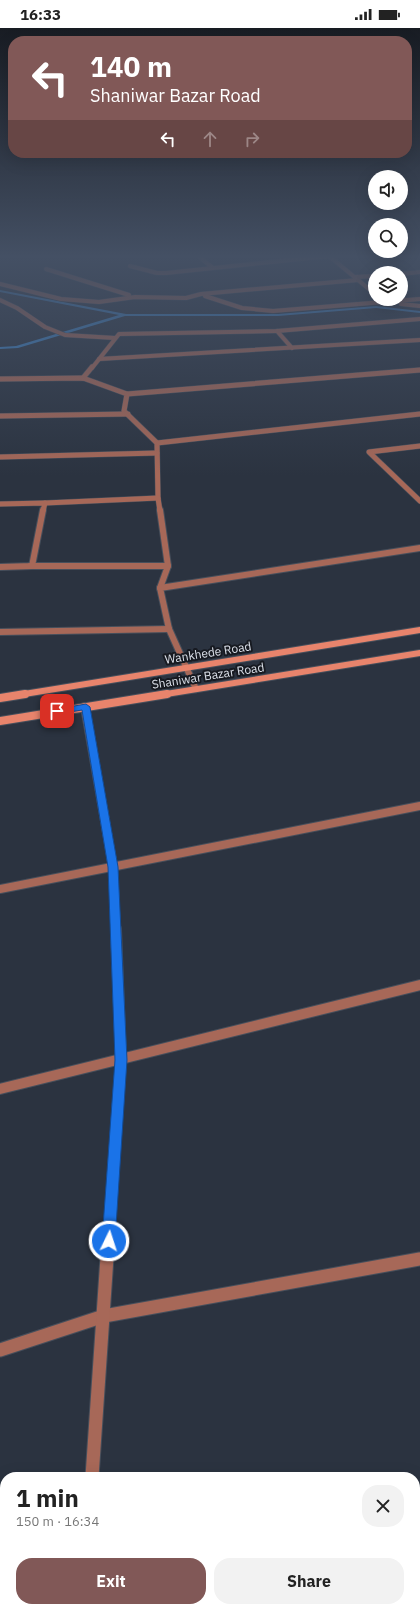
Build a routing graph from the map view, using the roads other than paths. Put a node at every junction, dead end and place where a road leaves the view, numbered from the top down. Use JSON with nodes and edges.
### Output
{"nodes":[{"id":1,"x":50,"y":329,"type":"edge"},
{"id":2,"x":302,"y":329,"type":"edge"},
{"id":3,"x":277,"y":331,"type":"junction"},
{"id":4,"x":115,"y":338,"type":"junction"},
{"id":5,"x":420,"y":340,"type":"edge"},
{"id":6,"x":292,"y":348,"type":"junction"},
{"id":7,"x":99,"y":358,"type":"junction"},
{"id":8,"x":420,"y":370,"type":"edge"},
{"id":9,"x":83,"y":378,"type":"junction"},
{"id":10,"x":0,"y":379,"type":"edge"},
{"id":11,"x":127,"y":394,"type":"junction"},
{"id":12,"x":128,"y":414,"type":"junction"},
{"id":13,"x":420,"y":414,"type":"edge"},
{"id":14,"x":0,"y":416,"type":"edge"},
{"id":15,"x":157,"y":443,"type":"junction"},
{"id":16,"x":420,"y":446,"type":"edge"},
{"id":17,"x":157,"y":453,"type":"junction"},
{"id":18,"x":0,"y":457,"type":"edge"},
{"id":19,"x":158,"y":498,"type":"junction"},
{"id":20,"x":420,"y":502,"type":"edge"},
{"id":21,"x":45,"y":503,"type":"junction"},
{"id":22,"x":0,"y":504,"type":"edge"},
{"id":23,"x":420,"y":548,"type":"edge"},
{"id":24,"x":30,"y":566,"type":"junction"},
{"id":25,"x":168,"y":566,"type":"junction"},
{"id":26,"x":0,"y":567,"type":"edge"},
{"id":27,"x":160,"y":588,"type":"junction"},
{"id":28,"x":169,"y":629,"type":"junction"},
{"id":29,"x":420,"y":630,"type":"edge"},
{"id":30,"x":0,"y":632,"type":"edge"},
{"id":31,"x":420,"y":652,"type":"edge"},
{"id":32,"x":186,"y":668,"type":"junction"},
{"id":33,"x":196,"y":689,"type":"junction"},
{"id":34,"x":0,"y":698,"type":"edge"},
{"id":35,"x":86,"y":707,"type":"junction"},
{"id":36,"x":0,"y":721,"type":"edge"},
{"id":37,"x":420,"y":806,"type":"edge"},
{"id":38,"x":113,"y":867,"type":"junction"},
{"id":39,"x":0,"y":889,"type":"edge"},
{"id":40,"x":420,"y":985,"type":"edge"},
{"id":41,"x":121,"y":1060,"type":"junction"},
{"id":42,"x":0,"y":1089,"type":"edge"},
{"id":43,"x":420,"y":1259,"type":"edge"},
{"id":44,"x":104,"y":1316,"type":"junction"},
{"id":45,"x":0,"y":1350,"type":"edge"},
{"id":46,"x":92,"y":1472,"type":"edge"}],
"edges":[{"from":1,"to":4,"type":"street"},
{"from":2,"to":3,"type":"street"},
{"from":3,"to":4,"type":"street"},
{"from":3,"to":6,"type":"street"},
{"from":4,"to":7,"type":"street"},
{"from":5,"to":6,"type":"street"},
{"from":6,"to":7,"type":"street"},
{"from":7,"to":9,"type":"street"},
{"from":8,"to":11,"type":"street"},
{"from":9,"to":10,"type":"street"},
{"from":9,"to":11,"type":"street"},
{"from":11,"to":12,"type":"street"},
{"from":12,"to":14,"type":"street"},
{"from":12,"to":15,"type":"street"},
{"from":13,"to":15,"type":"street"},
{"from":15,"to":17,"type":"street"},
{"from":16,"to":20,"type":"street"},
{"from":17,"to":18,"type":"street"},
{"from":17,"to":19,"type":"street"},
{"from":19,"to":21,"type":"street"},
{"from":19,"to":25,"type":"street"},
{"from":21,"to":22,"type":"street"},
{"from":21,"to":24,"type":"street"},
{"from":23,"to":27,"type":"street"},
{"from":24,"to":25,"type":"street"},
{"from":24,"to":26,"type":"street"},
{"from":25,"to":27,"type":"street"},
{"from":27,"to":28,"type":"street"},
{"from":28,"to":30,"type":"street"},
{"from":28,"to":32,"type":"street"},
{"from":29,"to":32,"type":"main road","name":"Wankhede Road"},
{"from":31,"to":33,"type":"main road","name":"Shaniwar Bazar Road"},
{"from":32,"to":33,"type":"street"},
{"from":32,"to":34,"type":"main road","name":"Wankhede Road"},
{"from":33,"to":35,"type":"main road","name":"Shaniwar Bazar Road"},
{"from":35,"to":36,"type":"main road","name":"Shaniwar Bazar Road"},
{"from":35,"to":38,"type":"street"},
{"from":37,"to":38,"type":"street"},
{"from":38,"to":39,"type":"street"},
{"from":38,"to":41,"type":"street"},
{"from":40,"to":41,"type":"street"},
{"from":41,"to":42,"type":"street"},
{"from":41,"to":44,"type":"street"},
{"from":43,"to":44,"type":"street"},
{"from":44,"to":45,"type":"street"},
{"from":44,"to":46,"type":"street"}]}
